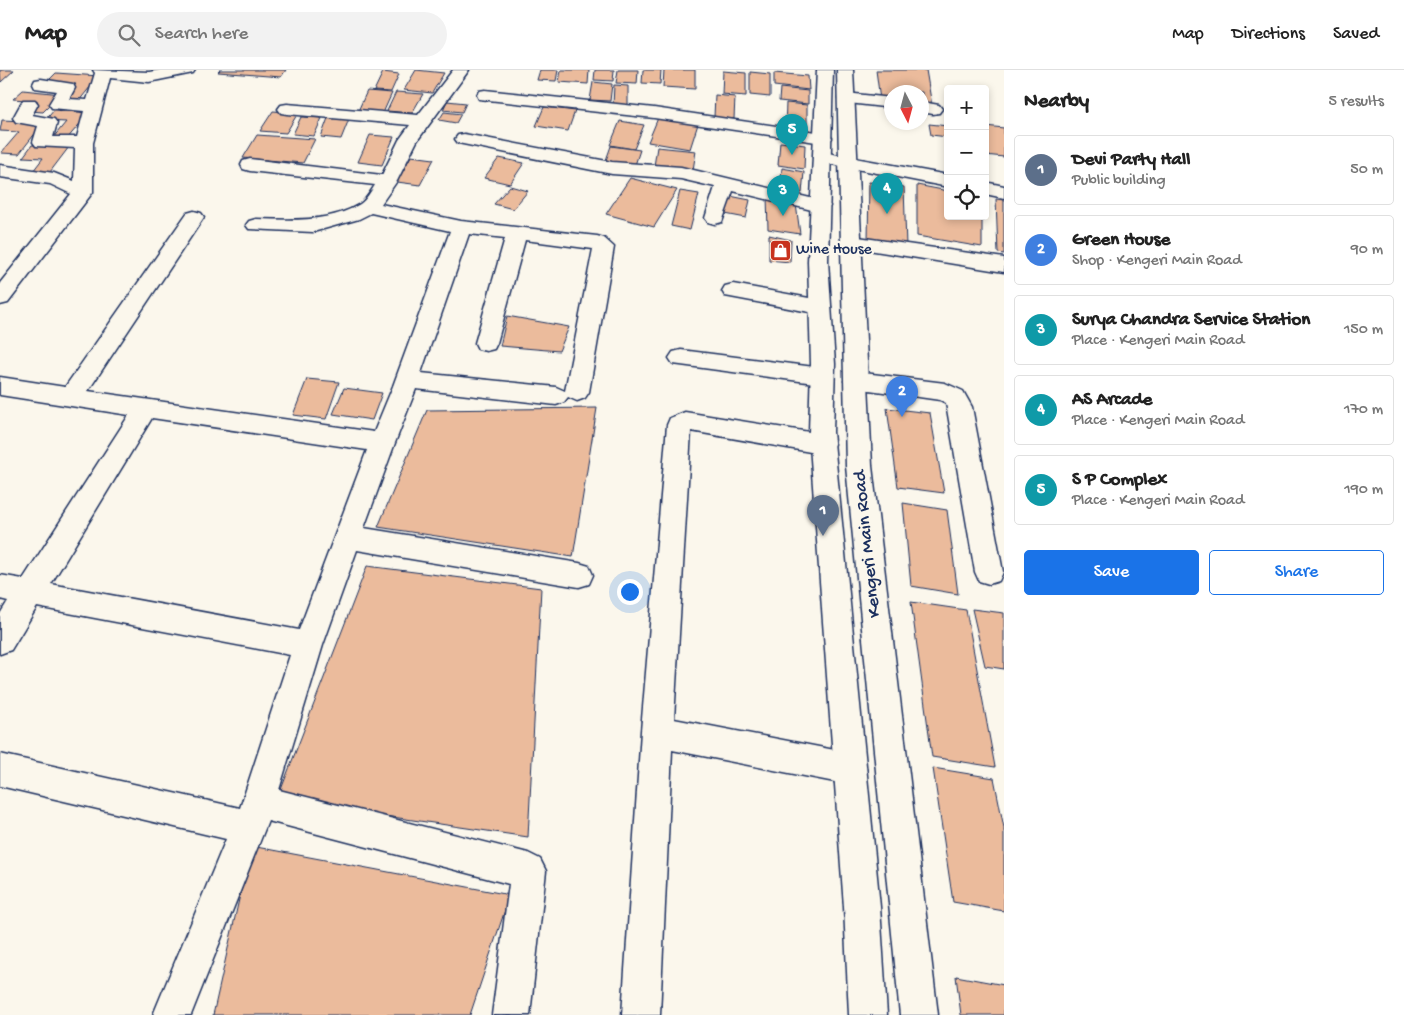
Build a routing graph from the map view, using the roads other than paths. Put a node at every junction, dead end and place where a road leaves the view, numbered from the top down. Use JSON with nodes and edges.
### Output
{"nodes":[{"id":1,"x":187,"y":70,"type":"edge"},
{"id":2,"x":461,"y":70,"type":"edge"},
{"id":3,"x":825,"y":70,"type":"edge"},
{"id":4,"x":845,"y":70,"type":"edge"},
{"id":5,"x":102,"y":71,"type":"edge"},
{"id":6,"x":168,"y":72,"type":"edge"},
{"id":7,"x":42,"y":84,"type":"dead end"},
{"id":8,"x":484,"y":94,"type":"dead end"},
{"id":9,"x":846,"y":98,"type":"junction"},
{"id":10,"x":884,"y":103,"type":"edge"},
{"id":11,"x":29,"y":104,"type":"dead end"},
{"id":12,"x":95,"y":106,"type":"junction"},
{"id":13,"x":287,"y":108,"type":"dead end"},
{"id":14,"x":421,"y":121,"type":"junction"},
{"id":15,"x":464,"y":138,"type":"dead end"},
{"id":16,"x":84,"y":143,"type":"junction"},
{"id":17,"x":831,"y":153,"type":"junction"},
{"id":18,"x":250,"y":165,"type":"dead end"},
{"id":19,"x":0,"y":171,"type":"edge"},
{"id":20,"x":944,"y":180,"type":"edge"},
{"id":21,"x":388,"y":181,"type":"junction"},
{"id":22,"x":726,"y":184,"type":"junction"},
{"id":23,"x":76,"y":189,"type":"junction"},
{"id":24,"x":989,"y":189,"type":"edge"},
{"id":25,"x":1004,"y":192,"type":"edge"},
{"id":26,"x":820,"y":206,"type":"junction"},
{"id":27,"x":369,"y":208,"type":"junction"},
{"id":28,"x":194,"y":217,"type":"dead end"},
{"id":29,"x":715,"y":218,"type":"dead end"},
{"id":30,"x":256,"y":225,"type":"dead end"},
{"id":31,"x":460,"y":227,"type":"junction"},
{"id":32,"x":517,"y":233,"type":"junction"},
{"id":33,"x":851,"y":242,"type":"junction"},
{"id":34,"x":6,"y":260,"type":"dead end"},
{"id":35,"x":1004,"y":265,"type":"edge"},
{"id":36,"x":733,"y":291,"type":"dead end"},
{"id":37,"x":0,"y":298,"type":"edge"},
{"id":38,"x":820,"y":307,"type":"junction"},
{"id":39,"x":486,"y":343,"type":"dead end"},
{"id":40,"x":680,"y":358,"type":"dead end"},
{"id":41,"x":822,"y":376,"type":"junction"},
{"id":42,"x":856,"y":381,"type":"junction"},
{"id":43,"x":0,"y":386,"type":"edge"},
{"id":44,"x":405,"y":386,"type":"junction"},
{"id":45,"x":71,"y":397,"type":"junction"},
{"id":46,"x":146,"y":408,"type":"junction"},
{"id":47,"x":382,"y":443,"type":"junction"},
{"id":48,"x":822,"y":444,"type":"junction"},
{"id":49,"x":349,"y":537,"type":"junction"},
{"id":50,"x":989,"y":572,"type":"dead end"},
{"id":51,"x":579,"y":575,"type":"dead end"},
{"id":52,"x":0,"y":587,"type":"edge"},
{"id":53,"x":30,"y":593,"type":"junction"},
{"id":54,"x":0,"y":640,"type":"edge"},
{"id":55,"x":308,"y":645,"type":"junction"},
{"id":56,"x":657,"y":731,"type":"junction"},
{"id":57,"x":850,"y":769,"type":"junction"},
{"id":58,"x":0,"y":770,"type":"edge"},
{"id":59,"x":254,"y":814,"type":"junction"},
{"id":60,"x":172,"y":1015,"type":"edge"},
{"id":61,"x":511,"y":1015,"type":"edge"},
{"id":62,"x":641,"y":1015,"type":"edge"},
{"id":63,"x":868,"y":1015,"type":"edge"},
{"id":64,"x":919,"y":1015,"type":"edge"}],
"edges":[{"from":1,"to":6,"type":"street"},
{"from":2,"to":14,"type":"street"},
{"from":3,"to":17,"type":"street","name":"Kengeri Main Road"},
{"from":4,"to":9,"type":"street","name":"Kengeri Main Road"},
{"from":5,"to":6,"type":"street"},
{"from":5,"to":12,"type":"street"},
{"from":7,"to":12,"type":"street"},
{"from":8,"to":17,"type":"street"},
{"from":9,"to":10,"type":"street"},
{"from":9,"to":17,"type":"street","name":"Kengeri Main Road"},
{"from":11,"to":16,"type":"street"},
{"from":12,"to":16,"type":"street"},
{"from":13,"to":14,"type":"street"},
{"from":14,"to":21,"type":"street"},
{"from":15,"to":22,"type":"street"},
{"from":16,"to":23,"type":"street"},
{"from":17,"to":20,"type":"street"},
{"from":17,"to":26,"type":"street","name":"Kengeri Main Road"},
{"from":17,"to":33,"type":"street","name":"Kengeri Main Road"},
{"from":18,"to":21,"type":"street"},
{"from":19,"to":23,"type":"street"},
{"from":21,"to":27,"type":"street"},
{"from":22,"to":26,"type":"street"},
{"from":22,"to":29,"type":"street"},
{"from":23,"to":34,"type":"street"},
{"from":23,"to":37,"type":"street"},
{"from":24,"to":25,"type":"street"},
{"from":26,"to":38,"type":"street","name":"Kengeri Main Road"},
{"from":27,"to":30,"type":"street"},
{"from":27,"to":31,"type":"street"},
{"from":28,"to":45,"type":"street"},
{"from":31,"to":32,"type":"street"},
{"from":31,"to":44,"type":"street"},
{"from":32,"to":39,"type":"street"},
{"from":32,"to":44,"type":"street"},
{"from":33,"to":35,"type":"street"},
{"from":33,"to":42,"type":"street","name":"Kengeri Main Road"},
{"from":36,"to":38,"type":"street"},
{"from":38,"to":41,"type":"street","name":"Kengeri Main Road"},
{"from":40,"to":41,"type":"street"},
{"from":41,"to":48,"type":"street","name":"Kengeri Main Road"},
{"from":42,"to":50,"type":"street"},
{"from":42,"to":64,"type":"street","name":"Kengeri Main Road"},
{"from":43,"to":45,"type":"street"},
{"from":44,"to":47,"type":"street"},
{"from":45,"to":46,"type":"street"},
{"from":46,"to":47,"type":"street"},
{"from":46,"to":53,"type":"street"},
{"from":47,"to":49,"type":"street"},
{"from":48,"to":56,"type":"street"},
{"from":48,"to":57,"type":"street","name":"Kengeri Main Road"},
{"from":49,"to":51,"type":"street"},
{"from":49,"to":55,"type":"street"},
{"from":52,"to":53,"type":"street"},
{"from":53,"to":54,"type":"street"},
{"from":53,"to":55,"type":"street"},
{"from":55,"to":59,"type":"street"},
{"from":56,"to":57,"type":"street"},
{"from":56,"to":62,"type":"street"},
{"from":57,"to":63,"type":"street","name":"Kengeri Main Road"},
{"from":58,"to":59,"type":"street"},
{"from":59,"to":60,"type":"street"},
{"from":59,"to":61,"type":"street"}]}
